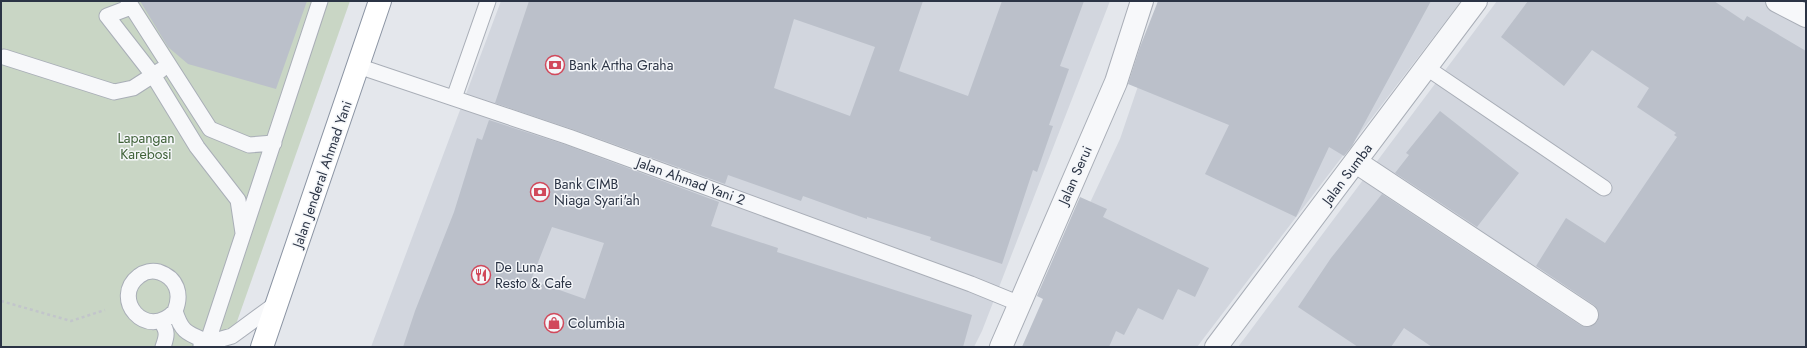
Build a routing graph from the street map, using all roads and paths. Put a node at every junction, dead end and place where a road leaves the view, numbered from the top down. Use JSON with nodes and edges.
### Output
{"nodes":[{"id":1,"x":320,"y":1,"type":"edge"},
{"id":2,"x":380,"y":1,"type":"edge"},
{"id":3,"x":488,"y":1,"type":"edge"},
{"id":4,"x":1142,"y":1,"type":"edge"},
{"id":5,"x":1476,"y":1,"type":"edge"},
{"id":6,"x":1777,"y":1,"type":"edge"},
{"id":7,"x":130,"y":4,"type":"edge"},
{"id":8,"x":1806,"y":16,"type":"edge"},
{"id":9,"x":4,"y":57,"type":"dead end"},
{"id":10,"x":169,"y":66,"type":"junction"},
{"id":11,"x":358,"y":66,"type":"junction"},
{"id":12,"x":1427,"y":68,"type":"junction"},
{"id":13,"x":153,"y":75,"type":"junction"},
{"id":14,"x":454,"y":98,"type":"junction"},
{"id":15,"x":274,"y":143,"type":"junction"},
{"id":16,"x":1356,"y":162,"type":"junction"},
{"id":17,"x":1604,"y":188,"type":"dead end"},
{"id":18,"x":244,"y":234,"type":"junction"},
{"id":19,"x":1,"y":301,"type":"edge"},
{"id":20,"x":129,"y":302,"type":"junction"},
{"id":21,"x":278,"y":302,"type":"junction"},
{"id":22,"x":1020,"y":304,"type":"junction"},
{"id":23,"x":175,"y":311,"type":"junction"},
{"id":24,"x":1587,"y":315,"type":"dead end"},
{"id":25,"x":160,"y":322,"type":"junction"},
{"id":26,"x":203,"y":345,"type":"edge"},
{"id":27,"x":163,"y":347,"type":"edge"},
{"id":28,"x":262,"y":347,"type":"edge"},
{"id":29,"x":1001,"y":347,"type":"edge"},
{"id":30,"x":1216,"y":347,"type":"edge"}],
"edges":[{"from":1,"to":15,"type":"lane"},
{"from":2,"to":11,"type":"highway","name":"Jalan Jenderal Ahmad Yani"},
{"from":3,"to":14,"type":"lane"},
{"from":4,"to":22,"type":"street","name":"Jalan Serui"},
{"from":5,"to":12,"type":"street","name":"Jalan Sumba"},
{"from":6,"to":8,"type":"street"},
{"from":7,"to":10,"type":"lane"},
{"from":7,"to":13,"type":"lane"},
{"from":9,"to":13,"type":"lane"},
{"from":10,"to":13,"type":"lane"},
{"from":10,"to":15,"type":"lane"},
{"from":11,"to":14,"type":"lane","name":"Jalan Ahmad Yani 2"},
{"from":11,"to":21,"type":"highway","name":"Jalan Jenderal Ahmad Yani"},
{"from":12,"to":16,"type":"street","name":"Jalan Sumba"},
{"from":12,"to":17,"type":"lane"},
{"from":13,"to":18,"type":"lane"},
{"from":14,"to":22,"type":"lane","name":"Jalan Ahmad Yani 2"},
{"from":15,"to":18,"type":"lane"},
{"from":16,"to":24,"type":"street"},
{"from":16,"to":30,"type":"street","name":"Jalan Sumba"},
{"from":18,"to":26,"type":"lane"},
{"from":19,"to":20,"type":"path"},
{"from":20,"to":23,"type":"lane"},
{"from":20,"to":25,"type":"lane"},
{"from":21,"to":26,"type":"lane"},
{"from":21,"to":28,"type":"highway","name":"Jalan Jenderal Ahmad Yani"},
{"from":22,"to":29,"type":"street","name":"Jalan Serui"},
{"from":23,"to":25,"type":"lane"},
{"from":23,"to":26,"type":"lane"},
{"from":25,"to":27,"type":"lane"}]}
